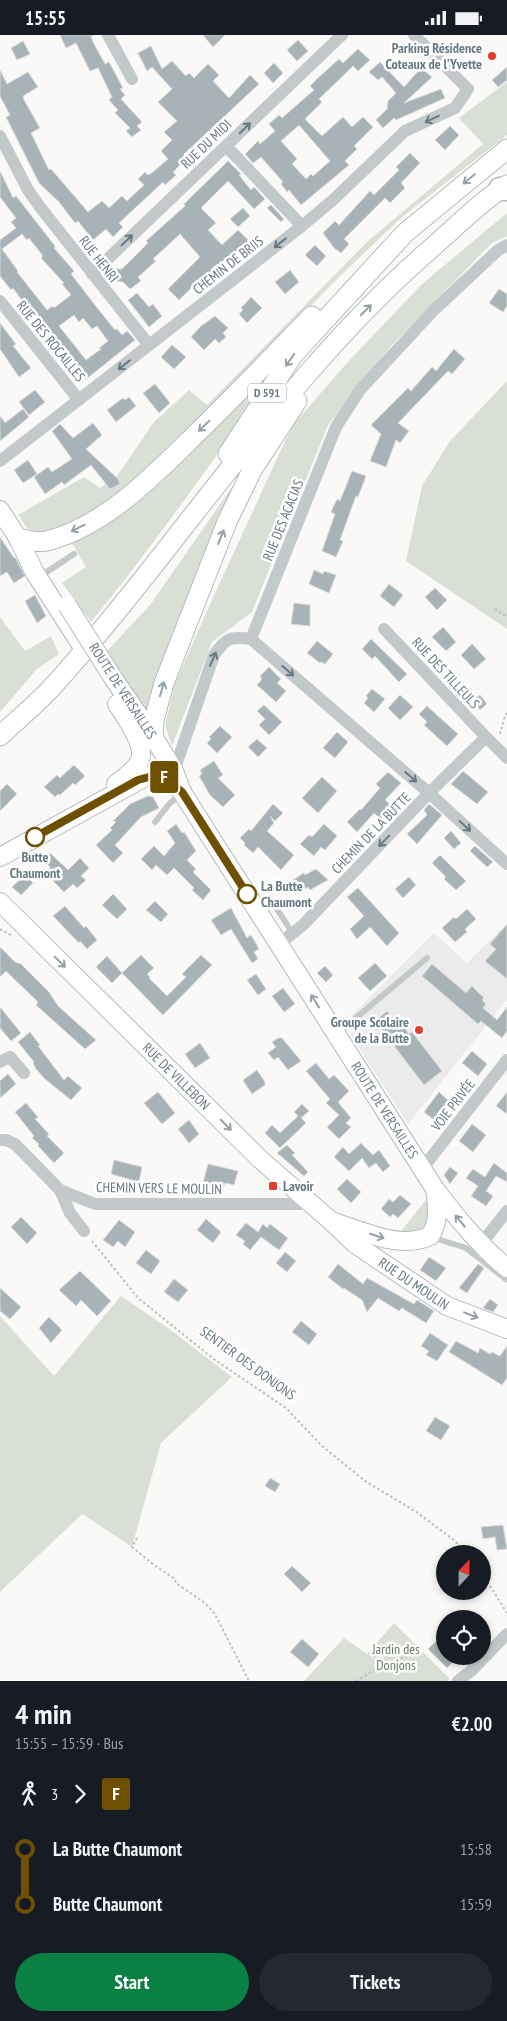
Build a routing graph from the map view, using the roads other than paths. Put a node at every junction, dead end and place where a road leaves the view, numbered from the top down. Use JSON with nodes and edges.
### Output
{"nodes":[{"id":1,"x":108,"y":35,"type":"edge"},
{"id":2,"x":342,"y":35,"type":"edge"},
{"id":3,"x":414,"y":35,"type":"edge"},
{"id":4,"x":132,"y":79,"type":"dead end"},
{"id":5,"x":0,"y":136,"type":"edge"},
{"id":6,"x":226,"y":146,"type":"junction"},
{"id":7,"x":507,"y":149,"type":"edge"},
{"id":8,"x":505,"y":188,"type":"edge"},
{"id":9,"x":302,"y":226,"type":"junction"},
{"id":10,"x":405,"y":233,"type":"junction"},
{"id":11,"x":507,"y":245,"type":"edge"},
{"id":12,"x":92,"y":274,"type":"junction"},
{"id":13,"x":0,"y":301,"type":"edge"},
{"id":14,"x":149,"y":345,"type":"junction"},
{"id":15,"x":333,"y":345,"type":"junction"},
{"id":16,"x":79,"y":400,"type":"junction"},
{"id":17,"x":0,"y":461,"type":"edge"},
{"id":18,"x":0,"y":510,"type":"edge"},
{"id":19,"x":18,"y":538,"type":"junction"},
{"id":20,"x":74,"y":554,"type":"dead end"},
{"id":21,"x":151,"y":570,"type":"junction"},
{"id":22,"x":46,"y":573,"type":"junction"},
{"id":23,"x":64,"y":609,"type":"junction"},
{"id":24,"x":384,"y":629,"type":"dead end"},
{"id":25,"x":251,"y":639,"type":"junction"},
{"id":26,"x":110,"y":682,"type":"junction"},
{"id":27,"x":0,"y":736,"type":"edge"},
{"id":28,"x":153,"y":736,"type":"junction"},
{"id":29,"x":486,"y":737,"type":"junction"},
{"id":30,"x":507,"y":758,"type":"edge"},
{"id":31,"x":174,"y":771,"type":"junction"},
{"id":32,"x":183,"y":793,"type":"junction"},
{"id":33,"x":429,"y":793,"type":"junction"},
{"id":34,"x":93,"y":804,"type":"junction"},
{"id":35,"x":155,"y":822,"type":"dead end"},
{"id":36,"x":0,"y":857,"type":"edge"},
{"id":37,"x":507,"y":864,"type":"edge"},
{"id":38,"x":270,"y":898,"type":"dead end"},
{"id":39,"x":0,"y":902,"type":"edge"},
{"id":40,"x":0,"y":916,"type":"edge"},
{"id":41,"x":25,"y":928,"type":"junction"},
{"id":42,"x":286,"y":939,"type":"junction"},
{"id":43,"x":427,"y":958,"type":"dead end"},
{"id":44,"x":336,"y":1035,"type":"junction"},
{"id":45,"x":507,"y":1060,"type":"edge"},
{"id":46,"x":0,"y":1061,"type":"edge"},
{"id":47,"x":24,"y":1073,"type":"dead end"},
{"id":48,"x":0,"y":1140,"type":"edge"},
{"id":49,"x":422,"y":1169,"type":"junction"},
{"id":50,"x":435,"y":1189,"type":"junction"},
{"id":51,"x":60,"y":1190,"type":"junction"},
{"id":52,"x":310,"y":1204,"type":"junction"},
{"id":53,"x":507,"y":1211,"type":"edge"},
{"id":54,"x":331,"y":1221,"type":"junction"},
{"id":55,"x":84,"y":1231,"type":"road end"},
{"id":56,"x":430,"y":1236,"type":"junction"},
{"id":57,"x":481,"y":1244,"type":"junction"},
{"id":58,"x":507,"y":1268,"type":"edge"},
{"id":59,"x":507,"y":1280,"type":"edge"},
{"id":60,"x":507,"y":1329,"type":"edge"},
{"id":61,"x":507,"y":1635,"type":"edge"},
{"id":62,"x":458,"y":1681,"type":"edge"}],
"edges":[{"from":1,"to":4,"type":"street"},
{"from":6,"to":2,"type":"street","name":"RUE DU MIDI","one_way":true},
{"from":3,"to":9,"type":"street","name":"CHEMIN DE BRIIS","one_way":true},
{"from":5,"to":12,"type":"street","name":"RUE HENRI"},
{"from":6,"to":9,"type":"street"},
{"from":12,"to":6,"type":"street","name":"RUE DU MIDI","one_way":true},
{"from":7,"to":10,"type":"main road","number":"D 591","one_way":true},
{"from":15,"to":8,"type":"main road","number":"D 591","one_way":true},
{"from":9,"to":14,"type":"street","name":"CHEMIN DE BRIIS","one_way":true},
{"from":10,"to":19,"type":"main road","one_way":true},
{"from":10,"to":21,"type":"main road","number":"D 591","one_way":true},
{"from":11,"to":25,"type":"street","name":"RUE DES ACACIAS"},
{"from":12,"to":14,"type":"street","name":"RUE HENRI"},
{"from":13,"to":16,"type":"street","name":"RUE DES ROCAILLES"},
{"from":14,"to":16,"type":"street","name":"CHEMIN DE BRIIS","one_way":true},
{"from":15,"to":21,"type":"main road","number":"D 591"},
{"from":28,"to":15,"type":"main road","one_way":true},
{"from":16,"to":17,"type":"street","name":"CHEMIN DE BRIIS"},
{"from":18,"to":19,"type":"main road","name":"ROUTE DE VERSAILLES"},
{"from":19,"to":22,"type":"main road","name":"ROUTE DE VERSAILLES"},
{"from":19,"to":23,"type":"main road","name":"ROUTE DE VERSAILLES"},
{"from":20,"to":22,"type":"lane"},
{"from":21,"to":27,"type":"main road","number":"D 591"},
{"from":22,"to":23,"type":"main road","name":"ROUTE DE VERSAILLES"},
{"from":23,"to":26,"type":"main road","name":"ROUTE DE VERSAILLES","bridge":true},
{"from":23,"to":26,"type":"main road","name":"ROUTE DE VERSAILLES"},
{"from":24,"to":29,"type":"street","name":"RUE DES TILLEULS"},
{"from":31,"to":25,"type":"street","one_way":true},
{"from":25,"to":33,"type":"street","one_way":true},
{"from":26,"to":28,"type":"main road","name":"ROUTE DE VERSAILLES"},
{"from":26,"to":34,"type":"main road"},
{"from":28,"to":31,"type":"main road","name":"ROUTE DE VERSAILLES"},
{"from":29,"to":30,"type":"street","name":"RUE DES TILLEULS"},
{"from":29,"to":33,"type":"street"},
{"from":31,"to":32,"type":"main road","name":"ROUTE DE VERSAILLES"},
{"from":32,"to":34,"type":"main road"},
{"from":32,"to":35,"type":"lane"},
{"from":32,"to":42,"type":"main road","name":"ROUTE DE VERSAILLES"},
{"from":33,"to":37,"type":"street","name":"CHEMIN DE LA BUTTE","one_way":true},
{"from":33,"to":42,"type":"street","name":"CHEMIN DE LA BUTTE","one_way":true},
{"from":34,"to":36,"type":"main road"},
{"from":38,"to":42,"type":"lane"},
{"from":39,"to":41,"type":"main road","name":"RUE DE VILLEBON"},
{"from":40,"to":41,"type":"main road","name":"RUE DE VILLEBON"},
{"from":41,"to":52,"type":"main road","name":"RUE DE VILLEBON","one_way":true},
{"from":44,"to":42,"type":"main road","name":"ROUTE DE VERSAILLES","one_way":true},
{"from":43,"to":44,"type":"lane"},
{"from":44,"to":49,"type":"main road","name":"ROUTE DE VERSAILLES"},
{"from":45,"to":49,"type":"street","name":"VOIE PRIVÉE"},
{"from":46,"to":47,"type":"street"},
{"from":48,"to":51,"type":"street","name":"CHEMIN VERS LE MOULIN"},
{"from":49,"to":50,"type":"main road","name":"ROUTE DE VERSAILLES"},
{"from":50,"to":56,"type":"main road"},
{"from":57,"to":50,"type":"main road","name":"ROUTE DE VERSAILLES","one_way":true},
{"from":51,"to":52,"type":"street","name":"CHEMIN VERS LE MOULIN"},
{"from":51,"to":55,"type":"street"},
{"from":52,"to":54,"type":"main road","name":"RUE DE VILLEBON"},
{"from":53,"to":57,"type":"street"},
{"from":54,"to":56,"type":"main road","one_way":true},
{"from":54,"to":60,"type":"main road","name":"RUE DU MOULIN","one_way":true},
{"from":56,"to":59,"type":"lane"},
{"from":57,"to":58,"type":"main road","name":"ROUTE DE VERSAILLES"},
{"from":61,"to":62,"type":"street"}]}
